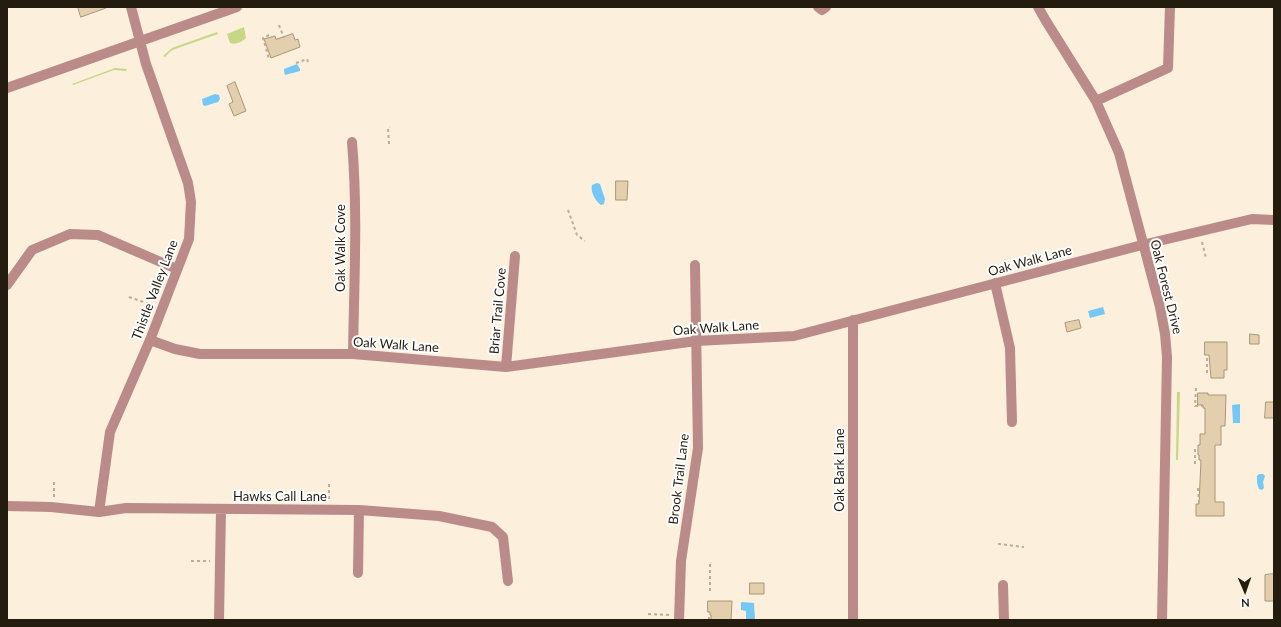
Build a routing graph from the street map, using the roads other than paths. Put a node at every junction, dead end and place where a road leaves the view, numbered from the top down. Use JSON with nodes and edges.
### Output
{"nodes":[{"id":1,"x":131,"y":7,"type":"edge"},
{"id":2,"x":237,"y":7,"type":"edge"},
{"id":3,"x":818,"y":7,"type":"edge"},
{"id":4,"x":826,"y":7,"type":"edge"},
{"id":5,"x":1038,"y":7,"type":"edge"},
{"id":6,"x":1170,"y":7,"type":"edge"},
{"id":7,"x":139,"y":41,"type":"junction"},
{"id":8,"x":7,"y":88,"type":"edge"},
{"id":9,"x":1096,"y":101,"type":"junction"},
{"id":10,"x":352,"y":142,"type":"dead end"},
{"id":11,"x":1274,"y":220,"type":"edge"},
{"id":12,"x":1142,"y":245,"type":"junction"},
{"id":13,"x":516,"y":256,"type":"dead end"},
{"id":14,"x":695,"y":265,"type":"dead end"},
{"id":15,"x":177,"y":269,"type":"junction"},
{"id":16,"x":995,"y":283,"type":"junction"},
{"id":17,"x":7,"y":285,"type":"edge"},
{"id":18,"x":853,"y":320,"type":"junction"},
{"id":19,"x":150,"y":340,"type":"junction"},
{"id":20,"x":696,"y":341,"type":"junction"},
{"id":21,"x":353,"y":354,"type":"junction"},
{"id":22,"x":506,"y":367,"type":"junction"},
{"id":23,"x":1012,"y":422,"type":"dead end"},
{"id":24,"x":7,"y":506,"type":"edge"},
{"id":25,"x":221,"y":509,"type":"junction"},
{"id":26,"x":359,"y":510,"type":"junction"},
{"id":27,"x":99,"y":512,"type":"junction"},
{"id":28,"x":358,"y":573,"type":"dead end"},
{"id":29,"x":508,"y":581,"type":"dead end"},
{"id":30,"x":1003,"y":585,"type":"dead end"},
{"id":31,"x":675,"y":618,"type":"edge"},
{"id":32,"x":219,"y":620,"type":"edge"},
{"id":33,"x":853,"y":620,"type":"edge"},
{"id":34,"x":1004,"y":620,"type":"edge"},
{"id":35,"x":1162,"y":620,"type":"edge"}],
"edges":[{"from":1,"to":7,"type":"street","name":"Thistle Valley Lane"},
{"from":2,"to":7,"type":"street"},
{"from":3,"to":4,"type":"street"},
{"from":5,"to":9,"type":"street","name":"Oak Forest Drive"},
{"from":6,"to":9,"type":"street"},
{"from":7,"to":8,"type":"street"},
{"from":7,"to":15,"type":"street","name":"Thistle Valley Lane"},
{"from":9,"to":12,"type":"street","name":"Oak Forest Drive"},
{"from":10,"to":21,"type":"street","name":"Oak Walk Cove"},
{"from":11,"to":12,"type":"street","name":"Oak Walk Lane"},
{"from":12,"to":16,"type":"street","name":"Oak Walk Lane"},
{"from":12,"to":35,"type":"street","name":"Oak Forest Drive"},
{"from":13,"to":22,"type":"street","name":"Briar Trail Cove"},
{"from":14,"to":20,"type":"street","name":"Brook Trail Lane"},
{"from":15,"to":17,"type":"street"},
{"from":15,"to":19,"type":"street","name":"Thistle Valley Lane"},
{"from":16,"to":18,"type":"street","name":"Oak Walk Lane"},
{"from":16,"to":23,"type":"street"},
{"from":18,"to":20,"type":"street","name":"Oak Walk Lane"},
{"from":18,"to":33,"type":"street","name":"Oak Bark Lane"},
{"from":19,"to":21,"type":"street","name":"Oak Walk Lane"},
{"from":19,"to":27,"type":"street","name":"Thistle Valley Lane"},
{"from":20,"to":22,"type":"street","name":"Oak Walk Lane"},
{"from":20,"to":31,"type":"street","name":"Brook Trail Lane"},
{"from":21,"to":22,"type":"street","name":"Oak Walk Lane"},
{"from":24,"to":27,"type":"street","name":"Hawks Call Lane"},
{"from":25,"to":26,"type":"street","name":"Hawks Call Lane"},
{"from":25,"to":27,"type":"street","name":"Hawks Call Lane"},
{"from":25,"to":32,"type":"street"},
{"from":26,"to":28,"type":"street"},
{"from":26,"to":29,"type":"street","name":"Hawks Call Lane"},
{"from":30,"to":34,"type":"street"}]}
